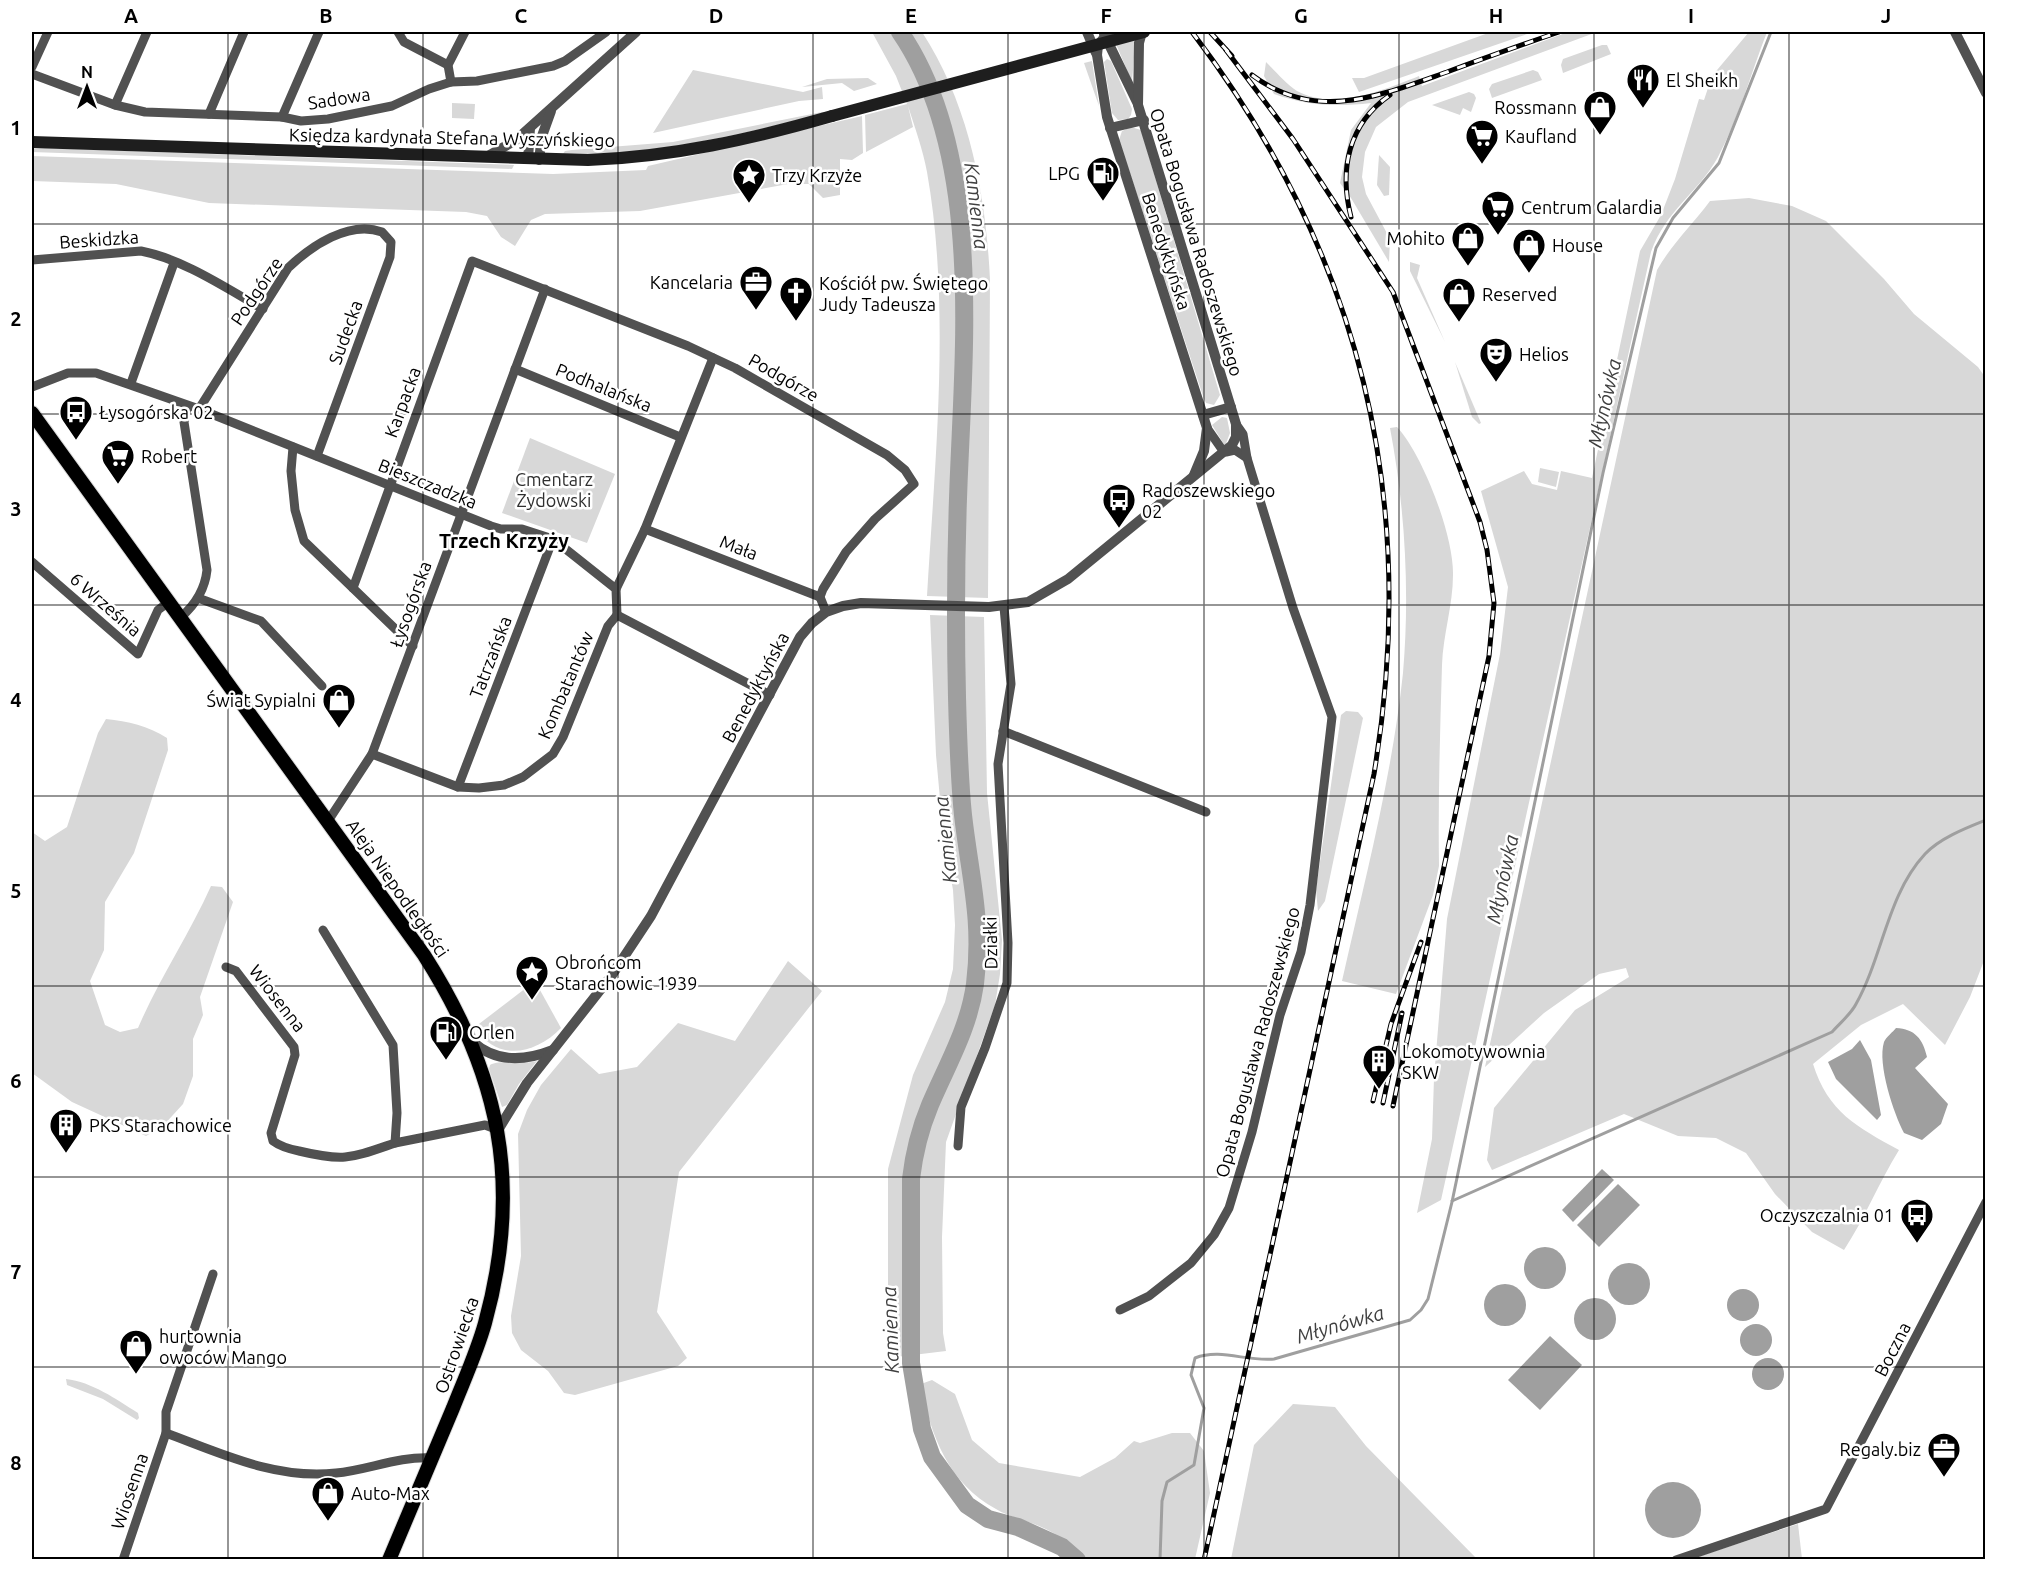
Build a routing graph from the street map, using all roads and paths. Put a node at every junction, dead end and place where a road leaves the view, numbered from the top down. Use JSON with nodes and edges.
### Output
{"nodes":[{"id":1,"x":48,"y":32,"type":"edge"},
{"id":2,"x":147,"y":32,"type":"edge"},
{"id":3,"x":244,"y":32,"type":"edge"},
{"id":4,"x":319,"y":32,"type":"edge"},
{"id":5,"x":398,"y":32,"type":"edge"},
{"id":6,"x":465,"y":32,"type":"edge"},
{"id":7,"x":606,"y":32,"type":"edge"},
{"id":8,"x":636,"y":32,"type":"edge"},
{"id":9,"x":1087,"y":32,"type":"edge"},
{"id":10,"x":1143,"y":32,"type":"edge"},
{"id":11,"x":1955,"y":32,"type":"edge"},
{"id":12,"x":1105,"y":33,"type":"edge"},
{"id":13,"x":1097,"y":55,"type":"junction"},
{"id":14,"x":448,"y":65,"type":"junction"},
{"id":15,"x":32,"y":67,"type":"edge"},
{"id":16,"x":32,"y":74,"type":"edge"},
{"id":17,"x":451,"y":82,"type":"junction"},
{"id":18,"x":1986,"y":93,"type":"edge"},
{"id":19,"x":115,"y":105,"type":"junction"},
{"id":20,"x":554,"y":105,"type":"junction"},
{"id":21,"x":1138,"y":105,"type":"junction"},
{"id":22,"x":209,"y":114,"type":"junction"},
{"id":23,"x":282,"y":117,"type":"junction"},
{"id":24,"x":1144,"y":120,"type":"junction"},
{"id":25,"x":530,"y":128,"type":"junction"},
{"id":26,"x":1110,"y":128,"type":"junction"},
{"id":27,"x":32,"y":142,"type":"edge"},
{"id":28,"x":486,"y":158,"type":"junction"},
{"id":29,"x":534,"y":160,"type":"junction"},
{"id":30,"x":371,"y":229,"type":"joint"},
{"id":31,"x":32,"y":260,"type":"edge"},
{"id":32,"x":472,"y":261,"type":"joint"},
{"id":33,"x":174,"y":263,"type":"junction"},
{"id":34,"x":545,"y":289,"type":"junction"},
{"id":35,"x":264,"y":309,"type":"junction"},
{"id":36,"x":713,"y":358,"type":"junction"},
{"id":37,"x":515,"y":369,"type":"junction"},
{"id":38,"x":131,"y":383,"type":"junction"},
{"id":39,"x":32,"y":387,"type":"edge"},
{"id":40,"x":187,"y":407,"type":"junction"},
{"id":41,"x":1231,"y":407,"type":"junction"},
{"id":42,"x":198,"y":409,"type":"junction"},
{"id":43,"x":32,"y":413,"type":"edge"},
{"id":44,"x":1203,"y":415,"type":"junction"},
{"id":45,"x":1236,"y":424,"type":"junction"},
{"id":46,"x":1207,"y":428,"type":"junction"},
{"id":47,"x":680,"y":436,"type":"junction"},
{"id":48,"x":293,"y":447,"type":"junction"},
{"id":49,"x":1226,"y":452,"type":"junction"},
{"id":50,"x":317,"y":456,"type":"junction"},
{"id":51,"x":1247,"y":458,"type":"junction"},
{"id":52,"x":1194,"y":475,"type":"junction"},
{"id":53,"x":390,"y":484,"type":"junction"},
{"id":54,"x":461,"y":514,"type":"junction"},
{"id":55,"x":645,"y":530,"type":"junction"},
{"id":56,"x":553,"y":539,"type":"junction"},
{"id":57,"x":32,"y":562,"type":"edge"},
{"id":58,"x":353,"y":588,"type":"junction"},
{"id":59,"x":616,"y":589,"type":"junction"},
{"id":60,"x":820,"y":597,"type":"junction"},
{"id":61,"x":198,"y":598,"type":"junction"},
{"id":62,"x":170,"y":602,"type":"junction"},
{"id":63,"x":1004,"y":607,"type":"junction"},
{"id":64,"x":826,"y":612,"type":"junction"},
{"id":65,"x":617,"y":615,"type":"junction"},
{"id":66,"x":182,"y":617,"type":"junction"},
{"id":67,"x":413,"y":646,"type":"junction"},
{"id":68,"x":322,"y":686,"type":"dead end"},
{"id":69,"x":770,"y":695,"type":"junction"},
{"id":70,"x":1003,"y":731,"type":"junction"},
{"id":71,"x":372,"y":754,"type":"junction"},
{"id":72,"x":458,"y":787,"type":"junction"},
{"id":73,"x":1203,"y":811,"type":"dead end"},
{"id":74,"x":328,"y":821,"type":"junction"},
{"id":75,"x":323,"y":930,"type":"dead end"},
{"id":76,"x":226,"y":967,"type":"dead end"},
{"id":77,"x":472,"y":1042,"type":"junction"},
{"id":78,"x":553,"y":1050,"type":"junction"},
{"id":79,"x":498,"y":1130,"type":"junction"},
{"id":80,"x":395,"y":1143,"type":"junction"},
{"id":81,"x":958,"y":1146,"type":"dead end"},
{"id":82,"x":1986,"y":1202,"type":"edge"},
{"id":83,"x":213,"y":1274,"type":"dead end"},
{"id":84,"x":1120,"y":1310,"type":"dead end"},
{"id":85,"x":166,"y":1433,"type":"junction"},
{"id":86,"x":432,"y":1458,"type":"junction"},
{"id":87,"x":123,"y":1560,"type":"edge"},
{"id":88,"x":389,"y":1560,"type":"edge"},
{"id":89,"x":1676,"y":1560,"type":"edge"}],
"edges":[{"from":1,"to":15,"type":"street"},
{"from":2,"to":19,"type":"street"},
{"from":3,"to":22,"type":"street"},
{"from":4,"to":23,"type":"street"},
{"from":5,"to":14,"type":"street"},
{"from":6,"to":14,"type":"street"},
{"from":7,"to":17,"type":"street","name":"Sadowa"},
{"from":8,"to":20,"type":"street"},
{"from":9,"to":13,"type":"street"},
{"from":10,"to":21,"type":"street","name":"Opata Bogusława Radoszewskiego"},
{"from":10,"to":29,"type":"main road","name":"Księdza kardynała Stefana Wyszyńskiego","bridge":true},
{"from":11,"to":18,"type":"street"},
{"from":12,"to":13,"type":"street","name":"Benedyktyńska"},
{"from":12,"to":21,"type":"street"},
{"from":13,"to":26,"type":"street","name":"Benedyktyńska"},
{"from":14,"to":17,"type":"street"},
{"from":16,"to":19,"type":"street","name":"Sadowa"},
{"from":17,"to":23,"type":"street","name":"Sadowa"},
{"from":19,"to":22,"type":"street","name":"Sadowa"},
{"from":20,"to":25,"type":"street"},
{"from":20,"to":29,"type":"street"},
{"from":21,"to":24,"type":"street","name":"Opata Bogusława Radoszewskiego"},
{"from":22,"to":23,"type":"street","name":"Sadowa"},
{"from":24,"to":26,"type":"street"},
{"from":24,"to":41,"type":"street","name":"Opata Bogusława Radoszewskiego"},
{"from":25,"to":28,"type":"street"},
{"from":25,"to":29,"type":"street"},
{"from":26,"to":44,"type":"street","name":"Benedyktyńska"},
{"from":27,"to":28,"type":"main road","name":"Księdza kardynała Stefana Wyszyńskiego"},
{"from":28,"to":29,"type":"main road","name":"Księdza kardynała Stefana Wyszyńskiego"},
{"from":30,"to":35,"type":"street","name":"Podgórze"},
{"from":30,"to":50,"type":"street","name":"Sudecka"},
{"from":31,"to":33,"type":"street","name":"Beskidzka"},
{"from":32,"to":34,"type":"street","name":"Podgórze"},
{"from":32,"to":53,"type":"street","name":"Karpacka"},
{"from":33,"to":35,"type":"street","name":"Beskidzka"},
{"from":33,"to":38,"type":"street"},
{"from":34,"to":36,"type":"street","name":"Podgórze"},
{"from":34,"to":37,"type":"street","name":"Łysogórska"},
{"from":35,"to":42,"type":"street","name":"Podgórze"},
{"from":36,"to":47,"type":"street"},
{"from":36,"to":60,"type":"street","name":"Podgórze"},
{"from":37,"to":47,"type":"street","name":"Podhalańska"},
{"from":37,"to":54,"type":"street","name":"Łysogórska"},
{"from":38,"to":39,"type":"street","name":"Bieszczadzka"},
{"from":38,"to":40,"type":"street","name":"Bieszczadzka"},
{"from":40,"to":42,"type":"street","name":"Bieszczadzka"},
{"from":40,"to":61,"type":"street"},
{"from":41,"to":44,"type":"street"},
{"from":41,"to":45,"type":"street","name":"Opata Bogusława Radoszewskiego"},
{"from":42,"to":48,"type":"street","name":"Bieszczadzka"},
{"from":43,"to":62,"type":"main road","name":"Aleja Niepodległości"},
{"from":44,"to":46,"type":"street","name":"Benedyktyńska"},
{"from":45,"to":49,"type":"street"},
{"from":45,"to":51,"type":"street","name":"Opata Bogusława Radoszewskiego"},
{"from":46,"to":49,"type":"street"},
{"from":46,"to":52,"type":"street","name":"Benedyktyńska"},
{"from":47,"to":55,"type":"street"},
{"from":48,"to":50,"type":"street","name":"Bieszczadzka"},
{"from":48,"to":58,"type":"street"},
{"from":49,"to":51,"type":"street"},
{"from":49,"to":52,"type":"street","name":"Benedyktyńska"},
{"from":50,"to":53,"type":"street","name":"Bieszczadzka"},
{"from":51,"to":84,"type":"street","name":"Opata Bogusława Radoszewskiego"},
{"from":52,"to":63,"type":"street","name":"Benedyktyńska"},
{"from":53,"to":54,"type":"street","name":"Bieszczadzka"},
{"from":53,"to":58,"type":"street","name":"Karpacka"},
{"from":54,"to":56,"type":"street","name":"Bieszczadzka"},
{"from":54,"to":67,"type":"street","name":"Łysogórska"},
{"from":55,"to":59,"type":"street"},
{"from":55,"to":60,"type":"street","name":"Mała"},
{"from":56,"to":59,"type":"street","name":"Bieszczadzka"},
{"from":56,"to":72,"type":"street","name":"Tatrzańska"},
{"from":57,"to":62,"type":"street","name":"6 Września"},
{"from":58,"to":67,"type":"street"},
{"from":59,"to":65,"type":"street"},
{"from":60,"to":64,"type":"street"},
{"from":61,"to":66,"type":"street"},
{"from":61,"to":68,"type":"street"},
{"from":62,"to":66,"type":"main road","name":"Aleja Niepodległości"},
{"from":63,"to":64,"type":"street","name":"Benedyktyńska"},
{"from":63,"to":70,"type":"street","name":"Działki"},
{"from":64,"to":69,"type":"street","name":"Benedyktyńska"},
{"from":65,"to":69,"type":"street"},
{"from":65,"to":72,"type":"street","name":"Kombatantów"},
{"from":66,"to":74,"type":"main road","name":"Aleja Niepodległości"},
{"from":67,"to":71,"type":"street","name":"Łysogórska"},
{"from":69,"to":78,"type":"street","name":"Benedyktyńska"},
{"from":70,"to":73,"type":"street"},
{"from":70,"to":81,"type":"street","name":"Działki"},
{"from":71,"to":72,"type":"street","name":"Kombatantów"},
{"from":71,"to":74,"type":"street","name":"Łysogórska"},
{"from":74,"to":77,"type":"main road","name":"Aleja Niepodległości"},
{"from":75,"to":80,"type":"street"},
{"from":76,"to":80,"type":"street","name":"Wiosenna"},
{"from":77,"to":78,"type":"street"},
{"from":77,"to":79,"type":"main road","name":"Aleja Niepodległości"},
{"from":78,"to":79,"type":"street","name":"Benedyktyńska"},
{"from":79,"to":80,"type":"street"},
{"from":79,"to":86,"type":"main road","name":"Ostrowiecka"},
{"from":82,"to":89,"type":"street","name":"Boczna"},
{"from":83,"to":85,"type":"street","name":"Wiosenna"},
{"from":85,"to":86,"type":"street"},
{"from":85,"to":87,"type":"street","name":"Wiosenna"},
{"from":86,"to":88,"type":"main road","name":"Ostrowiecka"}]}
